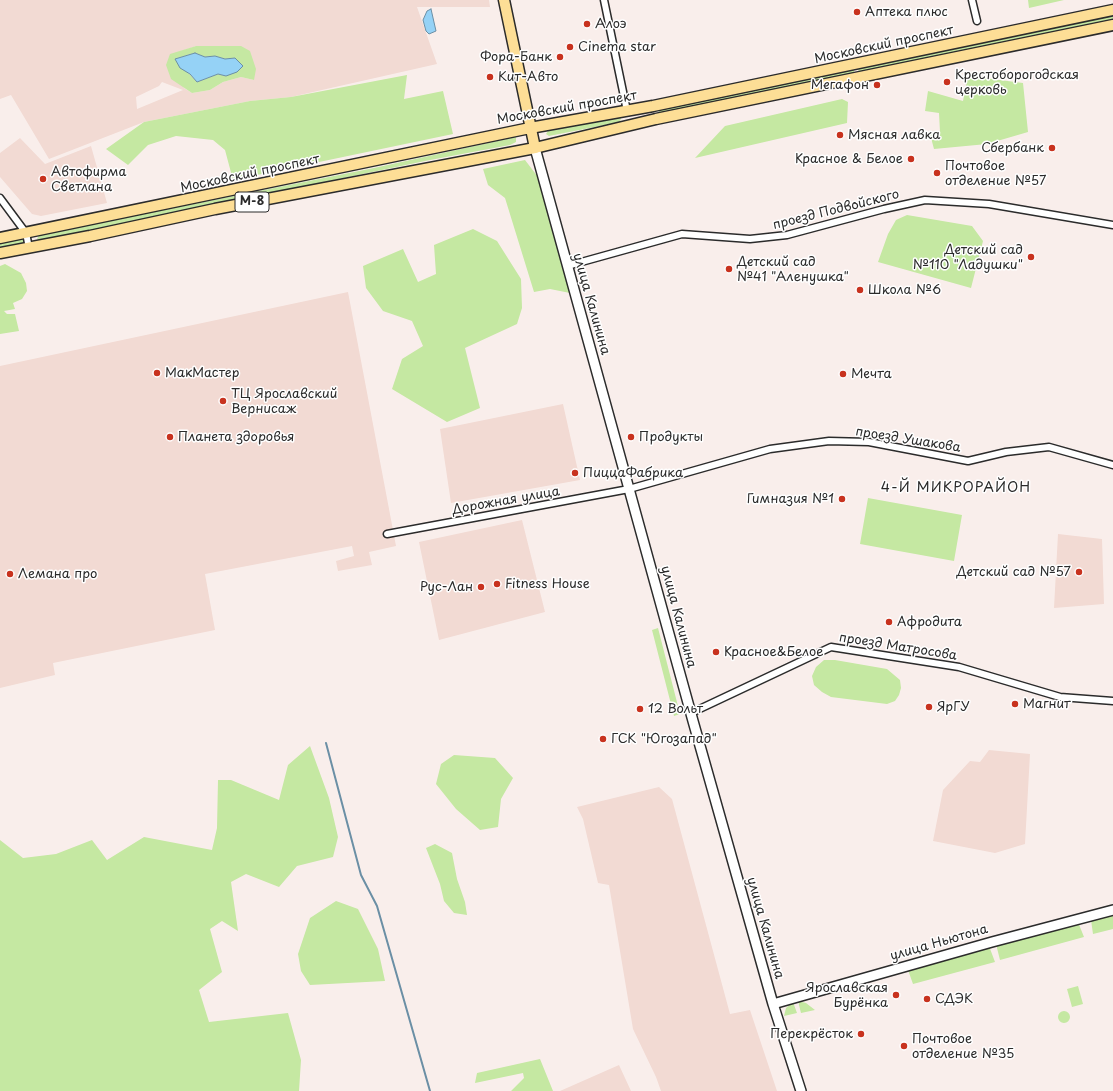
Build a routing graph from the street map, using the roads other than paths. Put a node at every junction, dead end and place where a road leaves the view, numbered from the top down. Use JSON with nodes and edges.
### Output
{"nodes":[{"id":1,"x":504,"y":0,"type":"edge"},
{"id":2,"x":604,"y":0,"type":"edge"},
{"id":3,"x":972,"y":0,"type":"edge"},
{"id":4,"x":1113,"y":10,"type":"edge"},
{"id":5,"x":977,"y":21,"type":"dead end"},
{"id":6,"x":1113,"y":24,"type":"edge"},
{"id":7,"x":653,"y":106,"type":"junction"},
{"id":8,"x":626,"y":111,"type":"junction"},
{"id":9,"x":656,"y":119,"type":"junction"},
{"id":10,"x":629,"y":125,"type":"junction"},
{"id":11,"x":530,"y":128,"type":"junction"},
{"id":12,"x":535,"y":148,"type":"junction"},
{"id":13,"x":0,"y":198,"type":"edge"},
{"id":14,"x":1113,"y":224,"type":"edge"},
{"id":15,"x":26,"y":233,"type":"junction"},
{"id":16,"x":0,"y":238,"type":"edge"},
{"id":17,"x":29,"y":248,"type":"junction"},
{"id":18,"x":0,"y":253,"type":"edge"},
{"id":19,"x":567,"y":266,"type":"junction"},
{"id":20,"x":1113,"y":465,"type":"edge"},
{"id":21,"x":629,"y":489,"type":"junction"},
{"id":22,"x":387,"y":534,"type":"dead end"},
{"id":23,"x":1113,"y":701,"type":"edge"},
{"id":24,"x":691,"y":713,"type":"junction"},
{"id":25,"x":1113,"y":910,"type":"edge"},
{"id":26,"x":773,"y":1004,"type":"junction"},
{"id":27,"x":801,"y":1091,"type":"edge"}],
"edges":[{"from":1,"to":11,"type":"main road"},
{"from":2,"to":8,"type":"street"},
{"from":3,"to":5,"type":"street"},
{"from":4,"to":7,"type":"main road","name":"Московский проспект"},
{"from":6,"to":9,"type":"main road","name":"Московский проспект"},
{"from":7,"to":8,"type":"main road","name":"Московский проспект"},
{"from":7,"to":9,"type":"main road"},
{"from":8,"to":10,"type":"main road"},
{"from":8,"to":11,"type":"main road","name":"Московский проспект"},
{"from":9,"to":10,"type":"main road","name":"Московский проспект"},
{"from":10,"to":12,"type":"main road","name":"Московский проспект"},
{"from":11,"to":12,"type":"main road"},
{"from":11,"to":15,"type":"main road","name":"Московский проспект","number":"М-8"},
{"from":12,"to":17,"type":"main road","name":"Московский проспект","number":"М-8"},
{"from":12,"to":19,"type":"main road","name":"улица Калинина"},
{"from":13,"to":15,"type":"street"},
{"from":14,"to":19,"type":"street","name":"проезд Подвойского"},
{"from":15,"to":16,"type":"main road","number":"М-8"},
{"from":15,"to":17,"type":"street"},
{"from":17,"to":18,"type":"main road","number":"М-8"},
{"from":19,"to":21,"type":"main road","name":"улица Калинина"},
{"from":20,"to":21,"type":"street","name":"проезд Ушакова"},
{"from":21,"to":22,"type":"street","name":"Дорожная улица"},
{"from":21,"to":24,"type":"main road","name":"улица Калинина"},
{"from":23,"to":24,"type":"street","name":"проезд Матросова"},
{"from":24,"to":26,"type":"main road","name":"улица Калинина"},
{"from":25,"to":26,"type":"main road","name":"улица Ньютона"},
{"from":26,"to":27,"type":"main road","name":"улица Калинина"}]}
